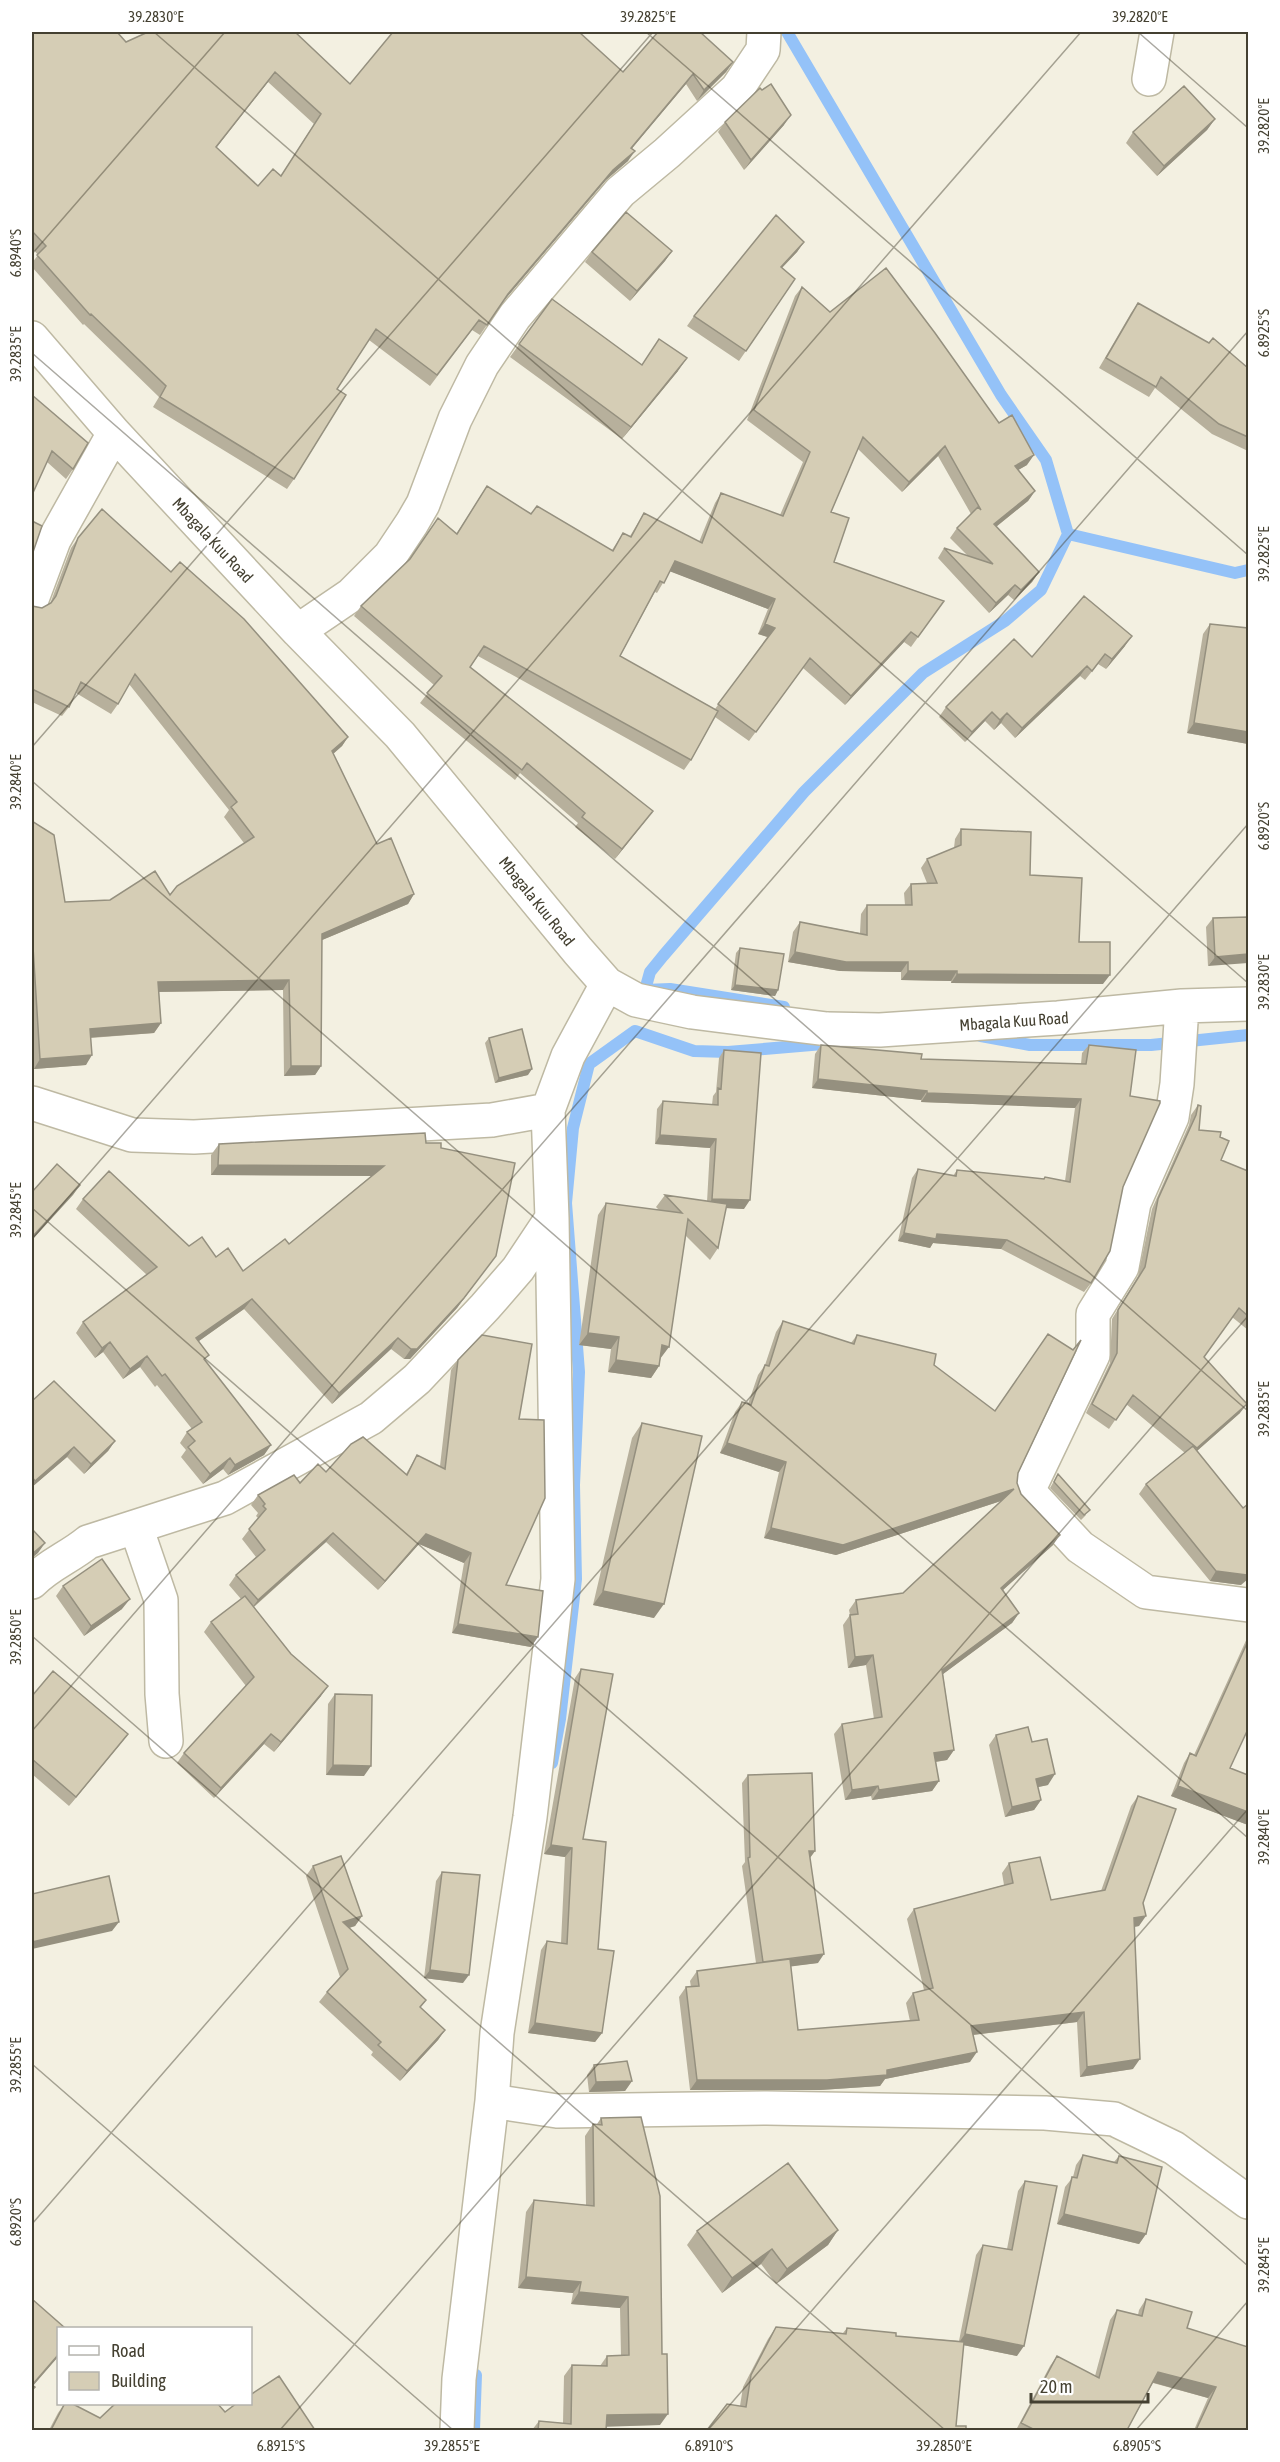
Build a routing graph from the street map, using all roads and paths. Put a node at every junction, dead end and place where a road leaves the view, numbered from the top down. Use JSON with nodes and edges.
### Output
{"nodes":[{"id":1,"x":764,"y":32,"type":"edge"},
{"id":2,"x":1157,"y":32,"type":"edge"},
{"id":3,"x":1149,"y":79,"type":"dead end"},
{"id":4,"x":32,"y":338,"type":"edge"},
{"id":5,"x":114,"y":433,"type":"junction"},
{"id":6,"x":32,"y":599,"type":"edge"},
{"id":7,"x":298,"y":631,"type":"junction"},
{"id":8,"x":607,"y":984,"type":"junction"},
{"id":9,"x":1248,"y":1004,"type":"edge"},
{"id":10,"x":1182,"y":1006,"type":"junction"},
{"id":11,"x":32,"y":1103,"type":"edge"},
{"id":12,"x":548,"y":1110,"type":"junction"},
{"id":13,"x":552,"y":1218,"type":"junction"},
{"id":14,"x":135,"y":1527,"type":"junction"},
{"id":15,"x":32,"y":1582,"type":"edge"},
{"id":16,"x":1248,"y":1605,"type":"edge"},
{"id":17,"x":166,"y":1741,"type":"dead end"},
{"id":18,"x":492,"y":2101,"type":"junction"},
{"id":19,"x":1248,"y":2202,"type":"edge"},
{"id":20,"x":457,"y":2430,"type":"edge"}],
"edges":[{"from":1,"to":7,"type":"street"},
{"from":2,"to":3,"type":"street"},
{"from":4,"to":5,"type":"street","name":"Mbagala Kuu Road"},
{"from":5,"to":6,"type":"street"},
{"from":5,"to":7,"type":"street","name":"Mbagala Kuu Road"},
{"from":7,"to":8,"type":"street","name":"Mbagala Kuu Road"},
{"from":8,"to":10,"type":"street","name":"Mbagala Kuu Road"},
{"from":8,"to":12,"type":"street"},
{"from":9,"to":10,"type":"street","name":"Mbagala Kuu Road"},
{"from":10,"to":16,"type":"street"},
{"from":11,"to":12,"type":"street"},
{"from":12,"to":13,"type":"street"},
{"from":13,"to":14,"type":"street"},
{"from":13,"to":18,"type":"street"},
{"from":14,"to":15,"type":"street"},
{"from":14,"to":17,"type":"street"},
{"from":18,"to":19,"type":"street"},
{"from":18,"to":20,"type":"street"}]}
